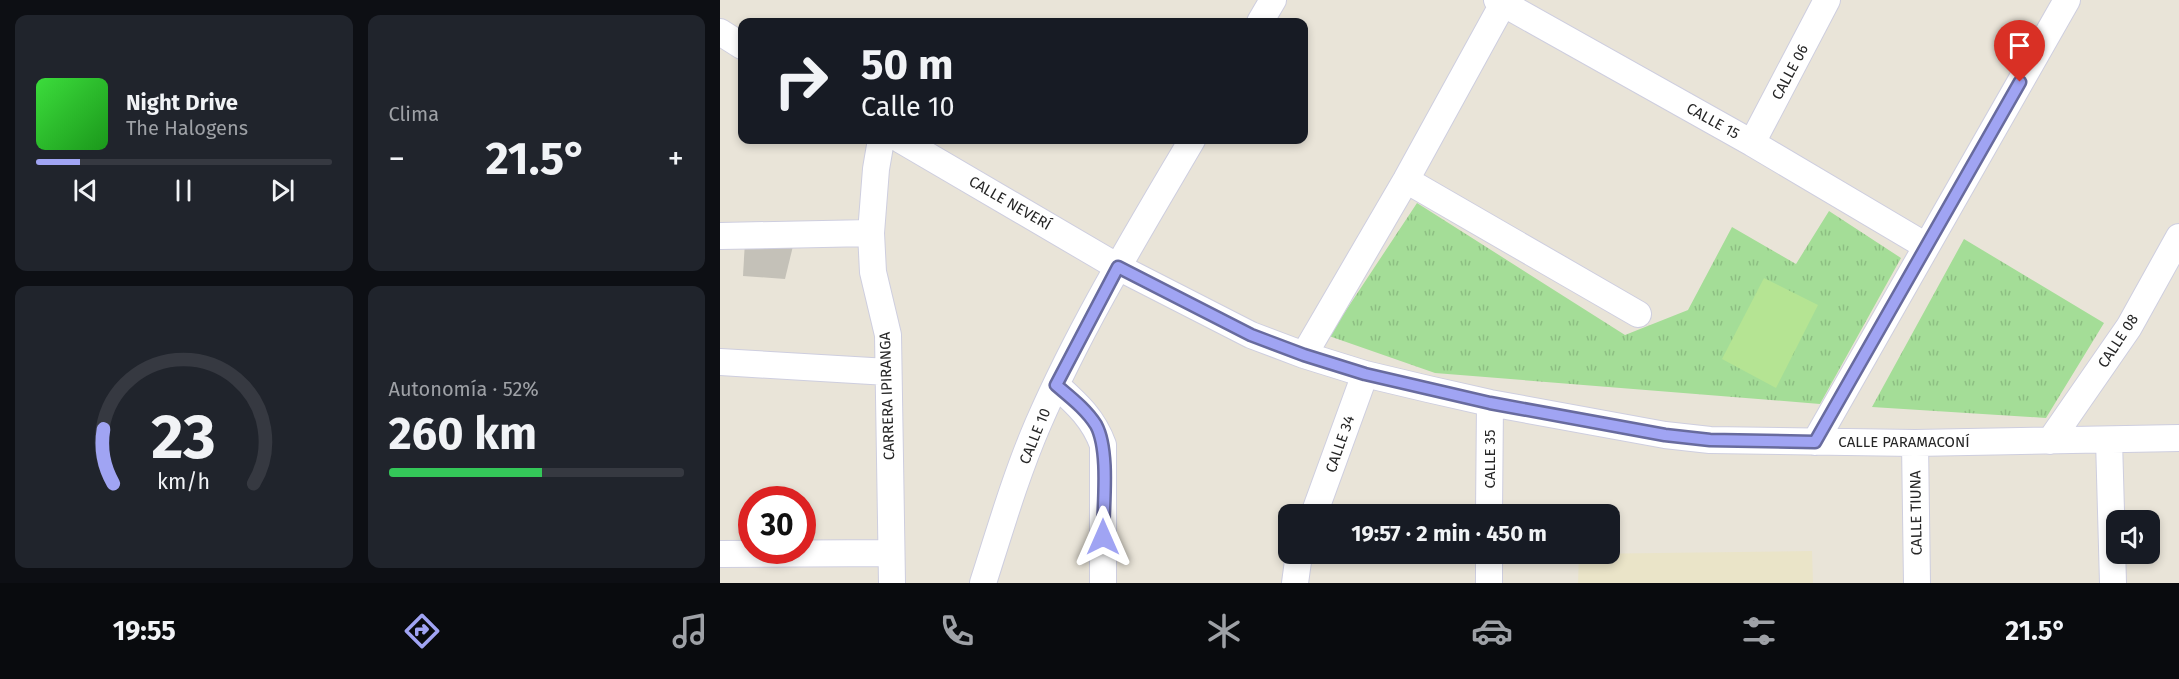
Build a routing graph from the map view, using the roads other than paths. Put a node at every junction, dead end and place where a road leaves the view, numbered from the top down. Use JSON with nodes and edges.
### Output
{"nodes":[{"id":1,"x":1273,"y":0,"type":"edge"},
{"id":2,"x":1827,"y":0,"type":"edge"},
{"id":3,"x":2067,"y":0,"type":"edge"},
{"id":4,"x":1501,"y":1,"type":"edge"},
{"id":5,"x":1262,"y":18,"type":"edge"},
{"id":6,"x":720,"y":32,"type":"edge"},
{"id":7,"x":738,"y":43,"type":"edge"},
{"id":8,"x":1752,"y":143,"type":"junction"},
{"id":9,"x":880,"y":144,"type":"edge"},
{"id":10,"x":908,"y":144,"type":"edge"},
{"id":11,"x":1190,"y":144,"type":"edge"},
{"id":12,"x":1406,"y":180,"type":"junction"},
{"id":13,"x":871,"y":233,"type":"junction"},
{"id":14,"x":720,"y":236,"type":"edge"},
{"id":15,"x":2179,"y":237,"type":"edge"},
{"id":16,"x":1926,"y":246,"type":"junction"},
{"id":17,"x":1118,"y":267,"type":"junction"},
{"id":18,"x":1638,"y":314,"type":"dead end"},
{"id":19,"x":1304,"y":355,"type":"junction"},
{"id":20,"x":720,"y":362,"type":"edge"},
{"id":21,"x":888,"y":372,"type":"junction"},
{"id":22,"x":1365,"y":374,"type":"junction"},
{"id":23,"x":1056,"y":385,"type":"junction"},
{"id":24,"x":1490,"y":403,"type":"junction"},
{"id":25,"x":2179,"y":438,"type":"edge"},
{"id":26,"x":2050,"y":441,"type":"junction"},
{"id":27,"x":2109,"y":441,"type":"junction"},
{"id":28,"x":1815,"y":442,"type":"junction"},
{"id":29,"x":1915,"y":443,"type":"junction"},
{"id":30,"x":1318,"y":504,"type":"edge"},
{"id":31,"x":1490,"y":504,"type":"edge"},
{"id":32,"x":891,"y":553,"type":"junction"},
{"id":33,"x":720,"y":554,"type":"edge"},
{"id":34,"x":1298,"y":564,"type":"edge"},
{"id":35,"x":1489,"y":564,"type":"edge"},
{"id":36,"x":892,"y":583,"type":"edge"},
{"id":37,"x":983,"y":583,"type":"edge"},
{"id":38,"x":1103,"y":583,"type":"edge"},
{"id":39,"x":1295,"y":583,"type":"edge"},
{"id":40,"x":1489,"y":583,"type":"edge"},
{"id":41,"x":1917,"y":583,"type":"edge"},
{"id":42,"x":2113,"y":583,"type":"edge"}],
"edges":[{"from":1,"to":5,"type":"street"},
{"from":2,"to":8,"type":"street","name":"CALLE 06"},
{"from":3,"to":16,"type":"street"},
{"from":4,"to":8,"type":"street","name":"CALLE 15"},
{"from":4,"to":12,"type":"street"},
{"from":6,"to":7,"type":"street"},
{"from":8,"to":16,"type":"street","name":"CALLE 15"},
{"from":9,"to":13,"type":"street","name":"CARRERA IPIRANGA"},
{"from":10,"to":17,"type":"street","name":"CALLE NEVERÍ"},
{"from":11,"to":17,"type":"street","name":"CALLE 10"},
{"from":12,"to":18,"type":"street"},
{"from":12,"to":19,"type":"street"},
{"from":13,"to":14,"type":"street"},
{"from":13,"to":21,"type":"street","name":"CARRERA IPIRANGA"},
{"from":15,"to":26,"type":"street","name":"CALLE 08"},
{"from":16,"to":28,"type":"street"},
{"from":17,"to":19,"type":"street","name":"CALLE PARAMACONÍ"},
{"from":17,"to":23,"type":"street","name":"CALLE 10"},
{"from":19,"to":22,"type":"street","name":"CALLE PARAMACONÍ"},
{"from":20,"to":21,"type":"street"},
{"from":21,"to":32,"type":"street","name":"CARRERA IPIRANGA"},
{"from":22,"to":24,"type":"street","name":"CALLE PARAMACONÍ"},
{"from":22,"to":30,"type":"street","name":"CALLE 34"},
{"from":23,"to":37,"type":"street","name":"CALLE 10"},
{"from":23,"to":38,"type":"street"},
{"from":24,"to":28,"type":"street","name":"CALLE PARAMACONÍ"},
{"from":24,"to":31,"type":"street","name":"CALLE 35"},
{"from":25,"to":27,"type":"street","name":"CALLE PARAMACONÍ"},
{"from":26,"to":27,"type":"street","name":"CALLE PARAMACONÍ"},
{"from":26,"to":29,"type":"street","name":"CALLE PARAMACONÍ"},
{"from":27,"to":42,"type":"street"},
{"from":28,"to":29,"type":"street","name":"CALLE PARAMACONÍ"},
{"from":29,"to":41,"type":"street","name":"CALLE TIUNA"},
{"from":32,"to":33,"type":"street"},
{"from":32,"to":36,"type":"street","name":"CARRERA IPIRANGA"},
{"from":34,"to":39,"type":"street"},
{"from":35,"to":40,"type":"street"}]}
